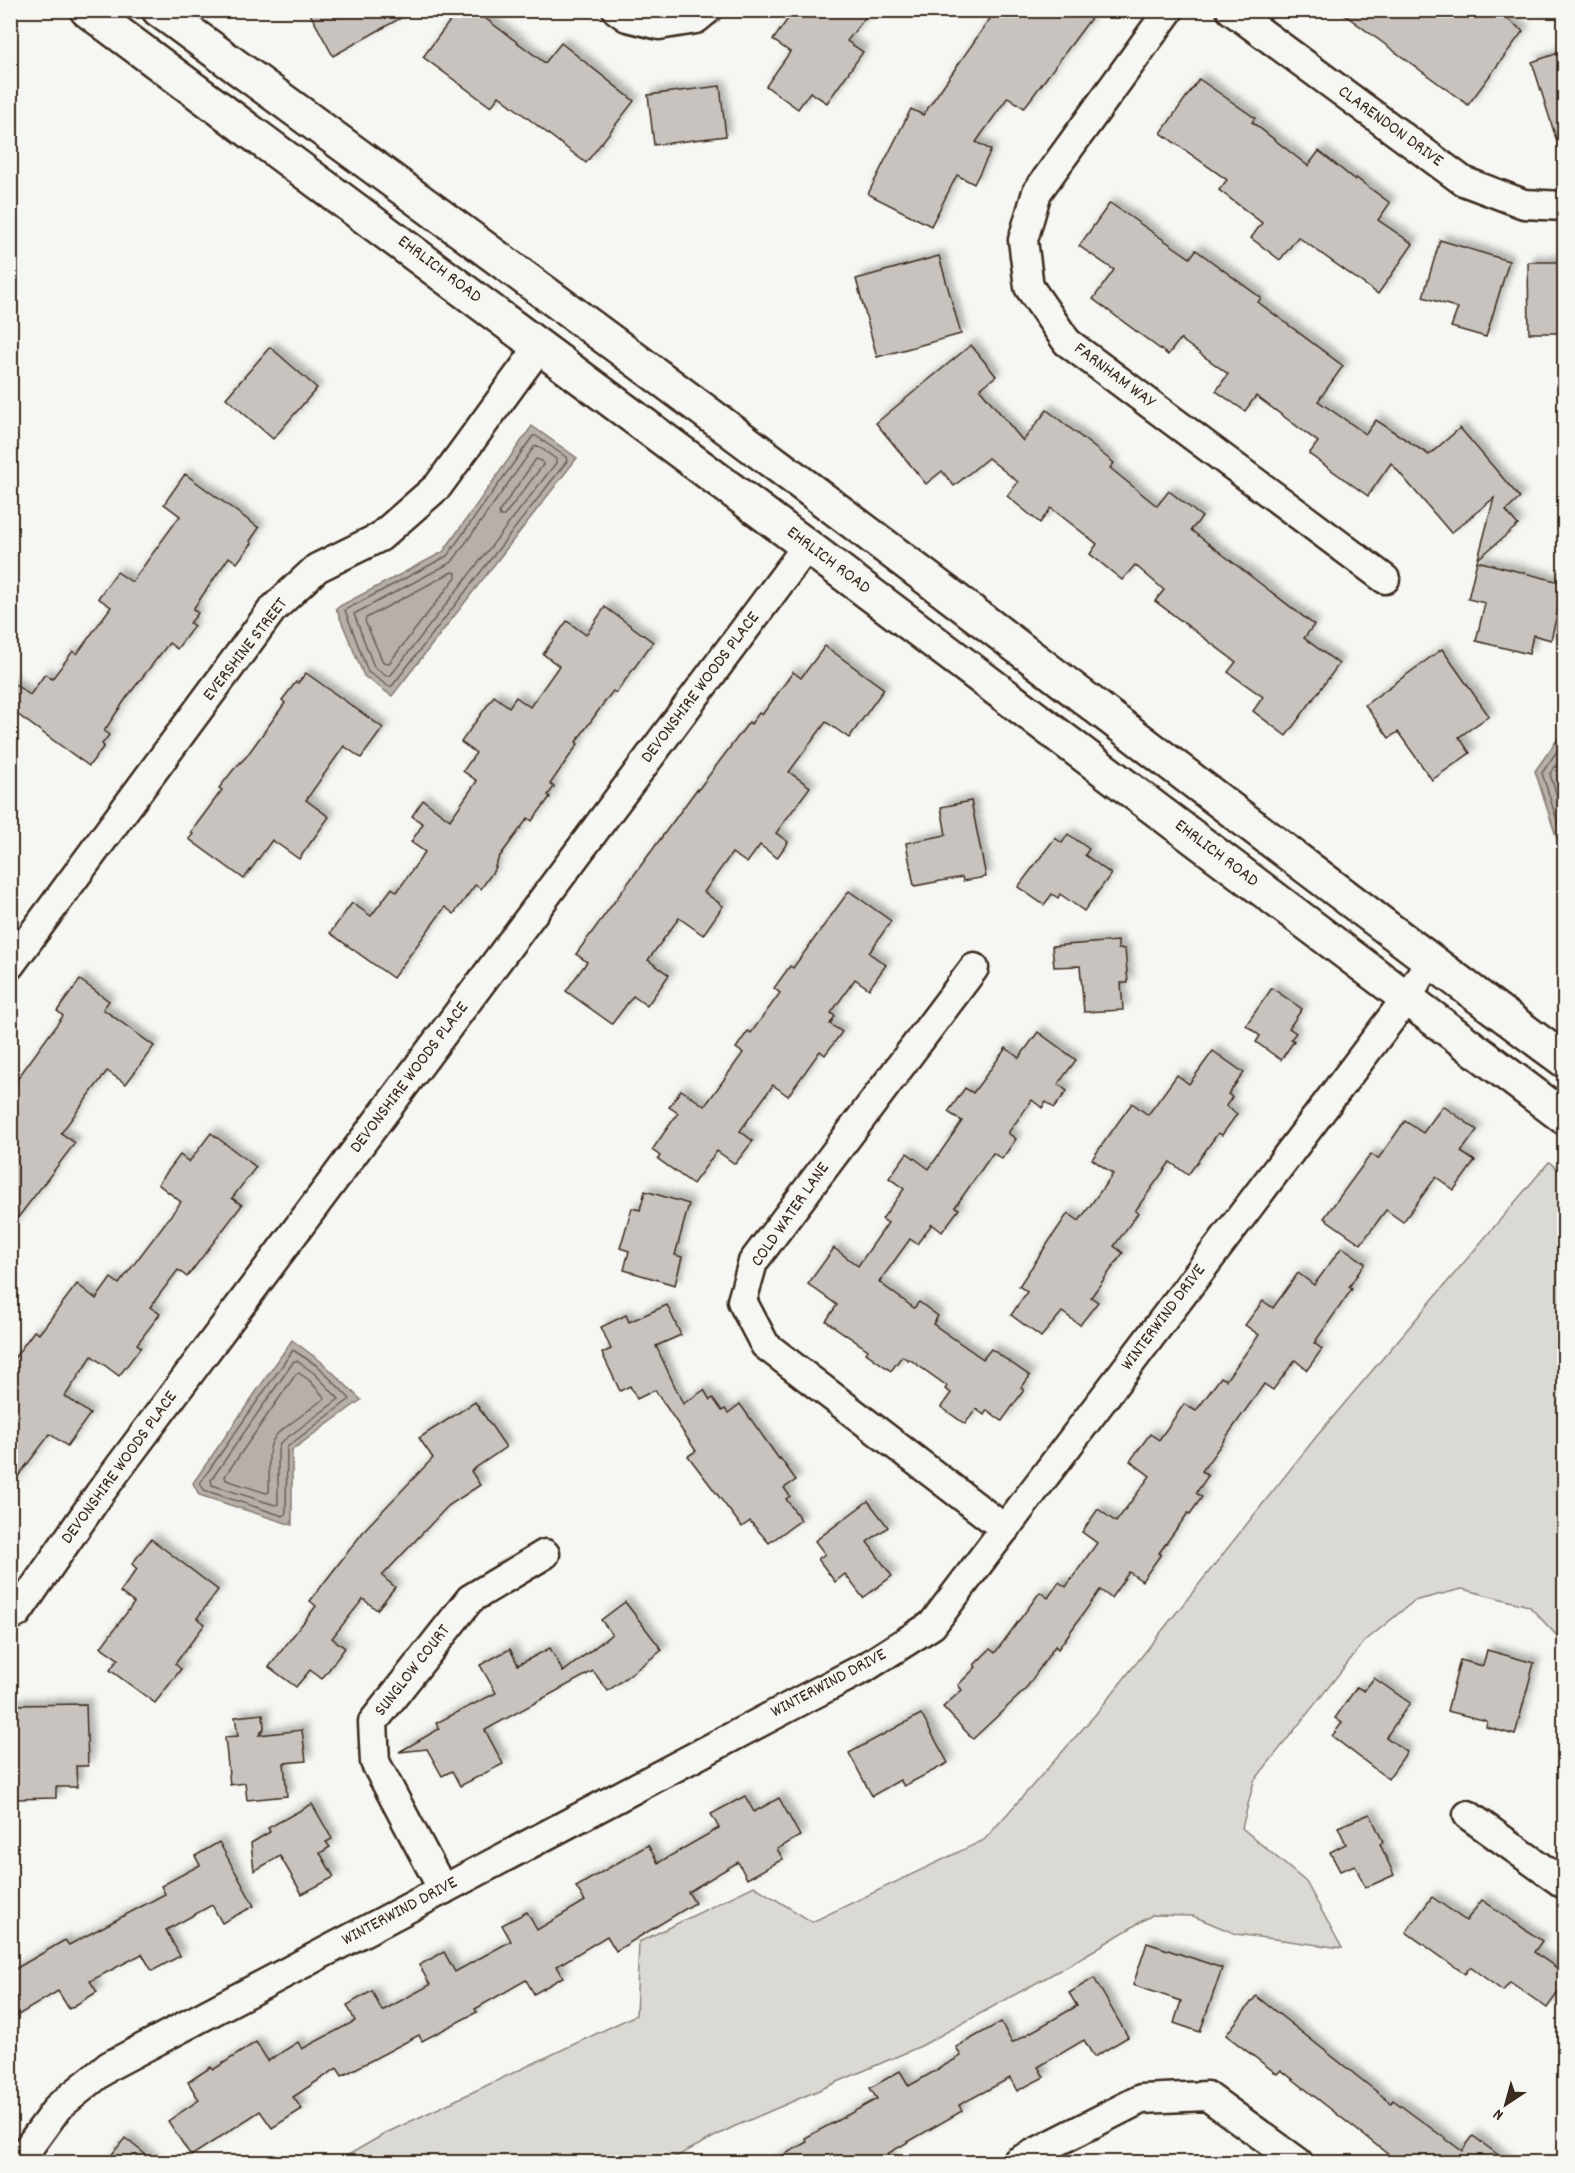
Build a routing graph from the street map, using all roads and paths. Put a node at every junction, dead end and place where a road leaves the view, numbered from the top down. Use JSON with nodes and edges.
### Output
{"nodes":[{"id":1,"x":87,"y":10,"type":"edge"},
{"id":2,"x":159,"y":10,"type":"edge"},
{"id":3,"x":617,"y":10,"type":"edge"},
{"id":4,"x":707,"y":10,"type":"edge"},
{"id":5,"x":1169,"y":10,"type":"edge"},
{"id":6,"x":1231,"y":10,"type":"edge"},
{"id":7,"x":1564,"y":206,"type":"edge"},
{"id":8,"x":418,"y":255,"type":"junction"},
{"id":9,"x":540,"y":346,"type":"junction"},
{"id":10,"x":687,"y":398,"type":"junction"},
{"id":11,"x":807,"y":546,"type":"junction"},
{"id":12,"x":1385,"y":579,"type":"dead end"},
{"id":13,"x":1430,"y":961,"type":"junction"},
{"id":14,"x":10,"y":965,"type":"edge"},
{"id":15,"x":974,"y":968,"type":"dead end"},
{"id":16,"x":1406,"y":999,"type":"junction"},
{"id":17,"x":1564,"y":1060,"type":"edge"},
{"id":18,"x":1564,"y":1117,"type":"edge"},
{"id":19,"x":1005,"y":1529,"type":"junction"},
{"id":20,"x":545,"y":1554,"type":"dead end"},
{"id":21,"x":17,"y":1613,"type":"dead end"},
{"id":22,"x":1468,"y":1815,"type":"dead end"},
{"id":23,"x":1564,"y":1884,"type":"edge"},
{"id":24,"x":443,"y":1890,"type":"junction"},
{"id":25,"x":18,"y":2163,"type":"edge"},
{"id":26,"x":1017,"y":2163,"type":"edge"},
{"id":27,"x":1298,"y":2163,"type":"edge"}],
"edges":[{"from":1,"to":8,"type":"main road","name":"EHRLICH ROAD"},
{"from":2,"to":10,"type":"main road"},
{"from":3,"to":4,"type":"street"},
{"from":5,"to":12,"type":"street","name":"FARNHAM WAY"},
{"from":6,"to":7,"type":"street","name":"CLARENDON DRIVE"},
{"from":8,"to":9,"type":"main road","name":"EHRLICH ROAD"},
{"from":8,"to":10,"type":"main road"},
{"from":9,"to":11,"type":"main road","name":"EHRLICH ROAD"},
{"from":9,"to":14,"type":"street","name":"EVERSHINE STREET"},
{"from":10,"to":13,"type":"main road"},
{"from":11,"to":16,"type":"main road","name":"EHRLICH ROAD"},
{"from":11,"to":21,"type":"street","name":"DEVONSHIRE WOODS PLACE"},
{"from":13,"to":16,"type":"street","name":"WINTERWIND DRIVE"},
{"from":13,"to":17,"type":"main road"},
{"from":15,"to":19,"type":"street","name":"COLD WATER LANE"},
{"from":16,"to":18,"type":"main road","name":"EHRLICH ROAD"},
{"from":16,"to":19,"type":"street","name":"WINTERWIND DRIVE"},
{"from":19,"to":24,"type":"street","name":"WINTERWIND DRIVE"},
{"from":20,"to":24,"type":"street","name":"SUNGLOW COURT"},
{"from":22,"to":23,"type":"street"},
{"from":24,"to":25,"type":"street","name":"WINTERWIND DRIVE"},
{"from":26,"to":27,"type":"street"}]}
